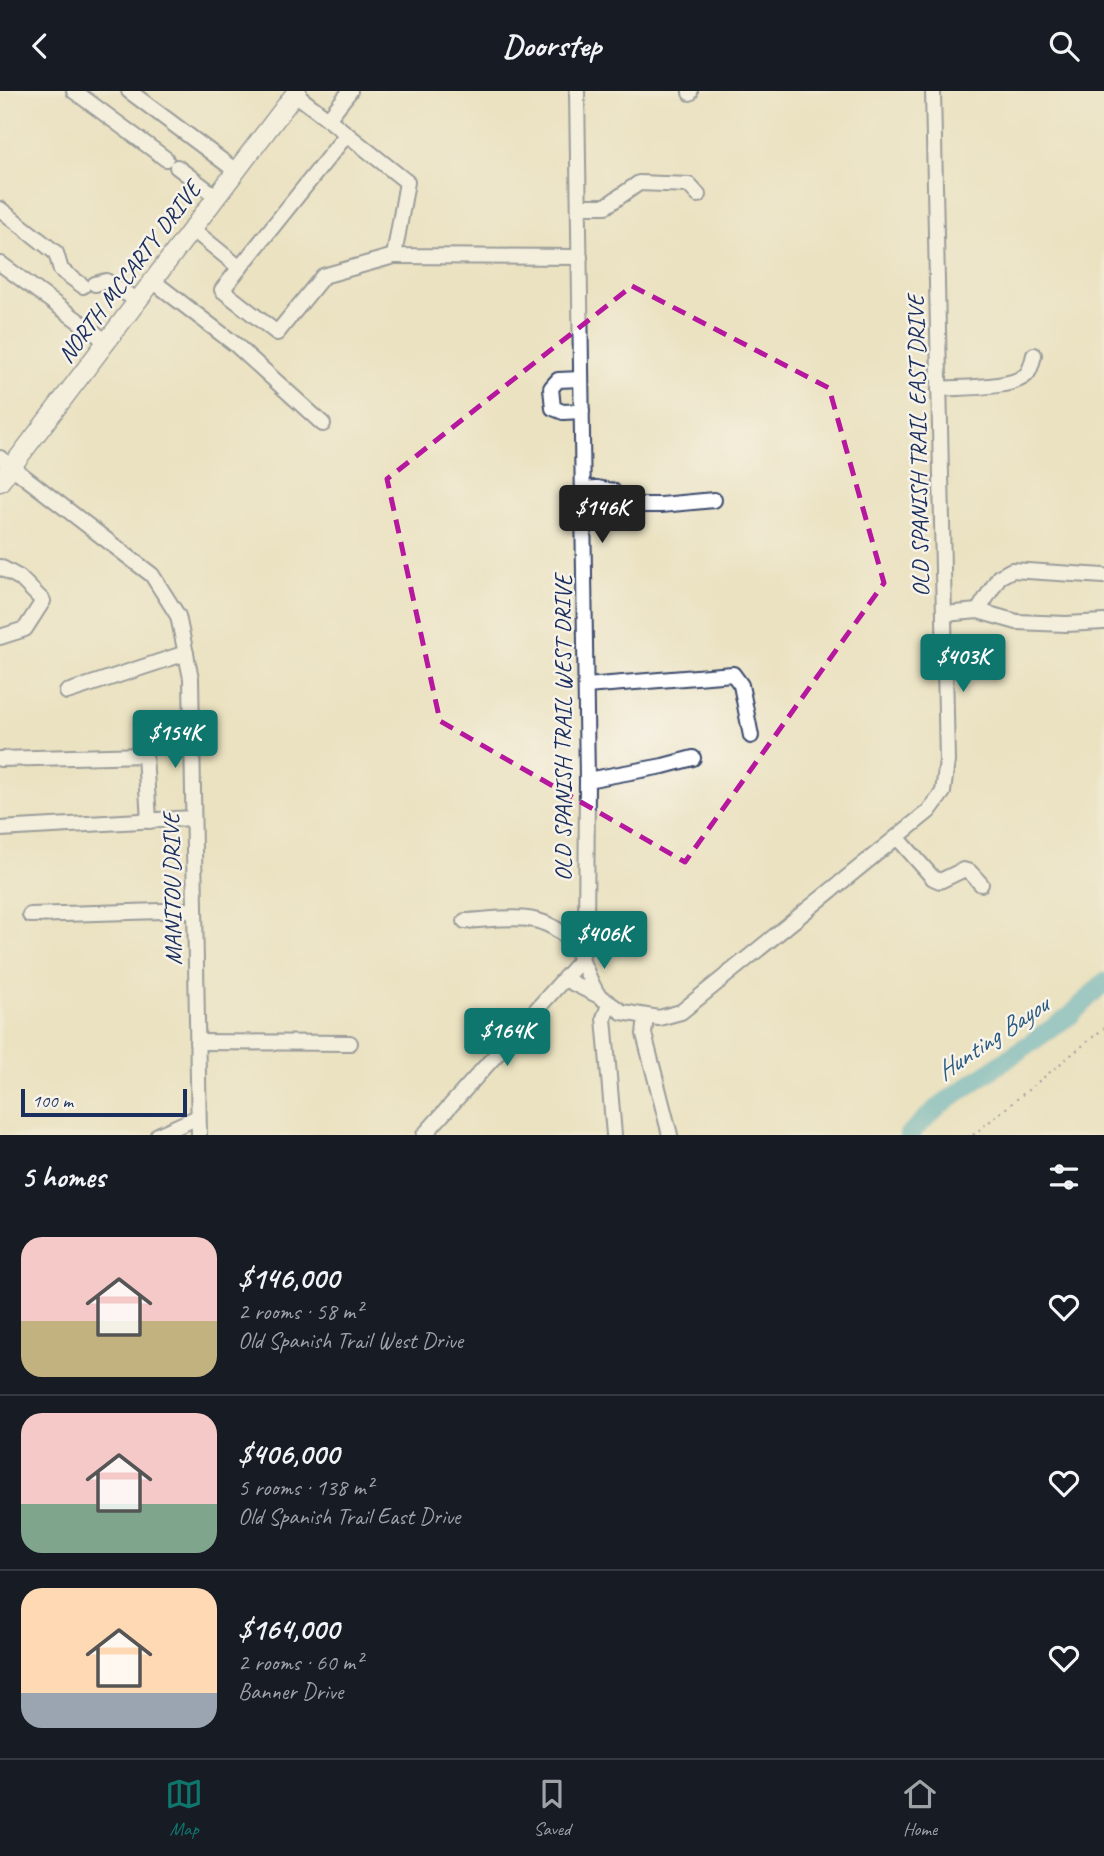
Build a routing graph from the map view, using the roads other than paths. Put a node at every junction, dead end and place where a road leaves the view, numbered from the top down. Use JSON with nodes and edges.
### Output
{"nodes":[{"id":1,"x":74,"y":91,"type":"edge"},
{"id":2,"x":129,"y":91,"type":"edge"},
{"id":3,"x":350,"y":91,"type":"edge"},
{"id":4,"x":577,"y":91,"type":"edge"},
{"id":5,"x":933,"y":91,"type":"edge"},
{"id":6,"x":291,"y":94,"type":"edge"},
{"id":7,"x":328,"y":119,"type":"junction"},
{"id":8,"x":347,"y":134,"type":"junction"},
{"id":9,"x":236,"y":171,"type":"junction"},
{"id":10,"x":698,"y":195,"type":"dead end"},
{"id":11,"x":216,"y":197,"type":"junction"},
{"id":12,"x":579,"y":206,"type":"junction"},
{"id":13,"x":0,"y":209,"type":"edge"},
{"id":14,"x":192,"y":229,"type":"junction"},
{"id":15,"x":394,"y":256,"type":"junction"},
{"id":16,"x":580,"y":257,"type":"junction"},
{"id":17,"x":1,"y":264,"type":"edge"},
{"id":18,"x":240,"y":268,"type":"junction"},
{"id":19,"x":153,"y":282,"type":"junction"},
{"id":20,"x":138,"y":301,"type":"junction"},
{"id":21,"x":107,"y":342,"type":"junction"},
{"id":22,"x":1034,"y":355,"type":"dead end"},
{"id":23,"x":582,"y":379,"type":"junction"},
{"id":24,"x":939,"y":389,"type":"junction"},
{"id":25,"x":582,"y":411,"type":"junction"},
{"id":26,"x":323,"y":424,"type":"dead end"},
{"id":27,"x":6,"y":462,"type":"edge"},
{"id":28,"x":0,"y":482,"type":"edge"},
{"id":29,"x":583,"y":489,"type":"junction"},
{"id":30,"x":714,"y":499,"type":"dead end"},
{"id":31,"x":0,"y":566,"type":"edge"},
{"id":32,"x":1104,"y":576,"type":"edge"},
{"id":33,"x":978,"y":611,"type":"junction"},
{"id":34,"x":944,"y":614,"type":"junction"},
{"id":35,"x":1104,"y":622,"type":"edge"},
{"id":36,"x":0,"y":637,"type":"edge"},
{"id":37,"x":186,"y":653,"type":"junction"},
{"id":38,"x":586,"y":686,"type":"junction"},
{"id":39,"x":67,"y":692,"type":"dead end"},
{"id":40,"x":751,"y":736,"type":"dead end"},
{"id":41,"x":0,"y":758,"type":"edge"},
{"id":42,"x":693,"y":758,"type":"dead end"},
{"id":43,"x":587,"y":780,"type":"junction"},
{"id":44,"x":193,"y":818,"type":"junction"},
{"id":45,"x":149,"y":821,"type":"junction"},
{"id":46,"x":0,"y":829,"type":"edge"},
{"id":47,"x":897,"y":837,"type":"junction"},
{"id":48,"x":981,"y":884,"type":"dead end"},
{"id":49,"x":195,"y":910,"type":"junction"},
{"id":50,"x":30,"y":915,"type":"dead end"},
{"id":51,"x":465,"y":921,"type":"dead end"},
{"id":52,"x":580,"y":961,"type":"junction"},
{"id":53,"x":564,"y":978,"type":"junction"},
{"id":54,"x":604,"y":1001,"type":"junction"},
{"id":55,"x":646,"y":1017,"type":"junction"},
{"id":56,"x":197,"y":1042,"type":"junction"},
{"id":57,"x":350,"y":1043,"type":"dead end"},
{"id":58,"x":198,"y":1117,"type":"junction"},
{"id":59,"x":158,"y":1135,"type":"edge"},
{"id":60,"x":199,"y":1135,"type":"edge"},
{"id":61,"x":424,"y":1135,"type":"edge"},
{"id":62,"x":614,"y":1135,"type":"edge"},
{"id":63,"x":670,"y":1135,"type":"edge"}],
"edges":[{"from":1,"to":11,"type":"street"},
{"from":2,"to":9,"type":"street"},
{"from":3,"to":7,"type":"street"},
{"from":4,"to":12,"type":"street","name":"OLD SPANISH TRAIL WEST DRIVE"},
{"from":5,"to":24,"type":"street","name":"OLD SPANISH TRAIL EAST DRIVE"},
{"from":6,"to":7,"type":"street"},
{"from":6,"to":9,"type":"main road","name":"NORTH MCCARTY DRIVE"},
{"from":7,"to":8,"type":"street"},
{"from":8,"to":15,"type":"street"},
{"from":8,"to":18,"type":"street"},
{"from":9,"to":11,"type":"main road","name":"NORTH MCCARTY DRIVE"},
{"from":10,"to":12,"type":"street"},
{"from":11,"to":14,"type":"main road","name":"NORTH MCCARTY DRIVE"},
{"from":12,"to":16,"type":"street","name":"OLD SPANISH TRAIL WEST DRIVE"},
{"from":13,"to":20,"type":"street"},
{"from":14,"to":18,"type":"street"},
{"from":14,"to":19,"type":"main road","name":"NORTH MCCARTY DRIVE"},
{"from":15,"to":16,"type":"street"},
{"from":15,"to":18,"type":"street"},
{"from":16,"to":23,"type":"street","name":"OLD SPANISH TRAIL WEST DRIVE"},
{"from":17,"to":21,"type":"street"},
{"from":19,"to":20,"type":"main road","name":"NORTH MCCARTY DRIVE"},
{"from":19,"to":26,"type":"street"},
{"from":20,"to":21,"type":"main road","name":"NORTH MCCARTY DRIVE"},
{"from":21,"to":27,"type":"main road","name":"NORTH MCCARTY DRIVE"},
{"from":22,"to":24,"type":"street"},
{"from":23,"to":25,"type":"street","name":"OLD SPANISH TRAIL WEST DRIVE"},
{"from":23,"to":25,"type":"street"},
{"from":24,"to":34,"type":"street","name":"OLD SPANISH TRAIL EAST DRIVE"},
{"from":25,"to":29,"type":"street","name":"OLD SPANISH TRAIL WEST DRIVE"},
{"from":27,"to":28,"type":"main road","name":"NORTH MCCARTY DRIVE"},
{"from":27,"to":37,"type":"street","name":"MANITOU DRIVE"},
{"from":29,"to":30,"type":"street"},
{"from":29,"to":38,"type":"street","name":"OLD SPANISH TRAIL WEST DRIVE"},
{"from":31,"to":36,"type":"street"},
{"from":32,"to":33,"type":"street"},
{"from":33,"to":34,"type":"street"},
{"from":33,"to":35,"type":"street"},
{"from":34,"to":47,"type":"street","name":"OLD SPANISH TRAIL EAST DRIVE"},
{"from":37,"to":39,"type":"street"},
{"from":37,"to":44,"type":"street","name":"MANITOU DRIVE"},
{"from":38,"to":40,"type":"street"},
{"from":38,"to":43,"type":"street","name":"OLD SPANISH TRAIL WEST DRIVE"},
{"from":41,"to":45,"type":"street"},
{"from":42,"to":43,"type":"street"},
{"from":43,"to":52,"type":"street","name":"OLD SPANISH TRAIL WEST DRIVE"},
{"from":44,"to":45,"type":"street"},
{"from":44,"to":49,"type":"street","name":"MANITOU DRIVE"},
{"from":45,"to":46,"type":"street"},
{"from":47,"to":48,"type":"street"},
{"from":47,"to":55,"type":"street","name":"OLD SPANISH TRAIL EAST DRIVE"},
{"from":49,"to":50,"type":"street"},
{"from":49,"to":56,"type":"street","name":"MANITOU DRIVE"},
{"from":51,"to":52,"type":"street"},
{"from":52,"to":53,"type":"street"},
{"from":52,"to":54,"type":"street"},
{"from":53,"to":54,"type":"street","name":"OLD SPANISH TRAIL EAST DRIVE"},
{"from":53,"to":61,"type":"street"},
{"from":54,"to":55,"type":"street","name":"OLD SPANISH TRAIL EAST DRIVE"},
{"from":54,"to":62,"type":"street"},
{"from":55,"to":63,"type":"street"},
{"from":56,"to":57,"type":"street"},
{"from":56,"to":58,"type":"street","name":"MANITOU DRIVE"},
{"from":58,"to":59,"type":"street"},
{"from":58,"to":60,"type":"street","name":"MANITOU DRIVE"}]}
